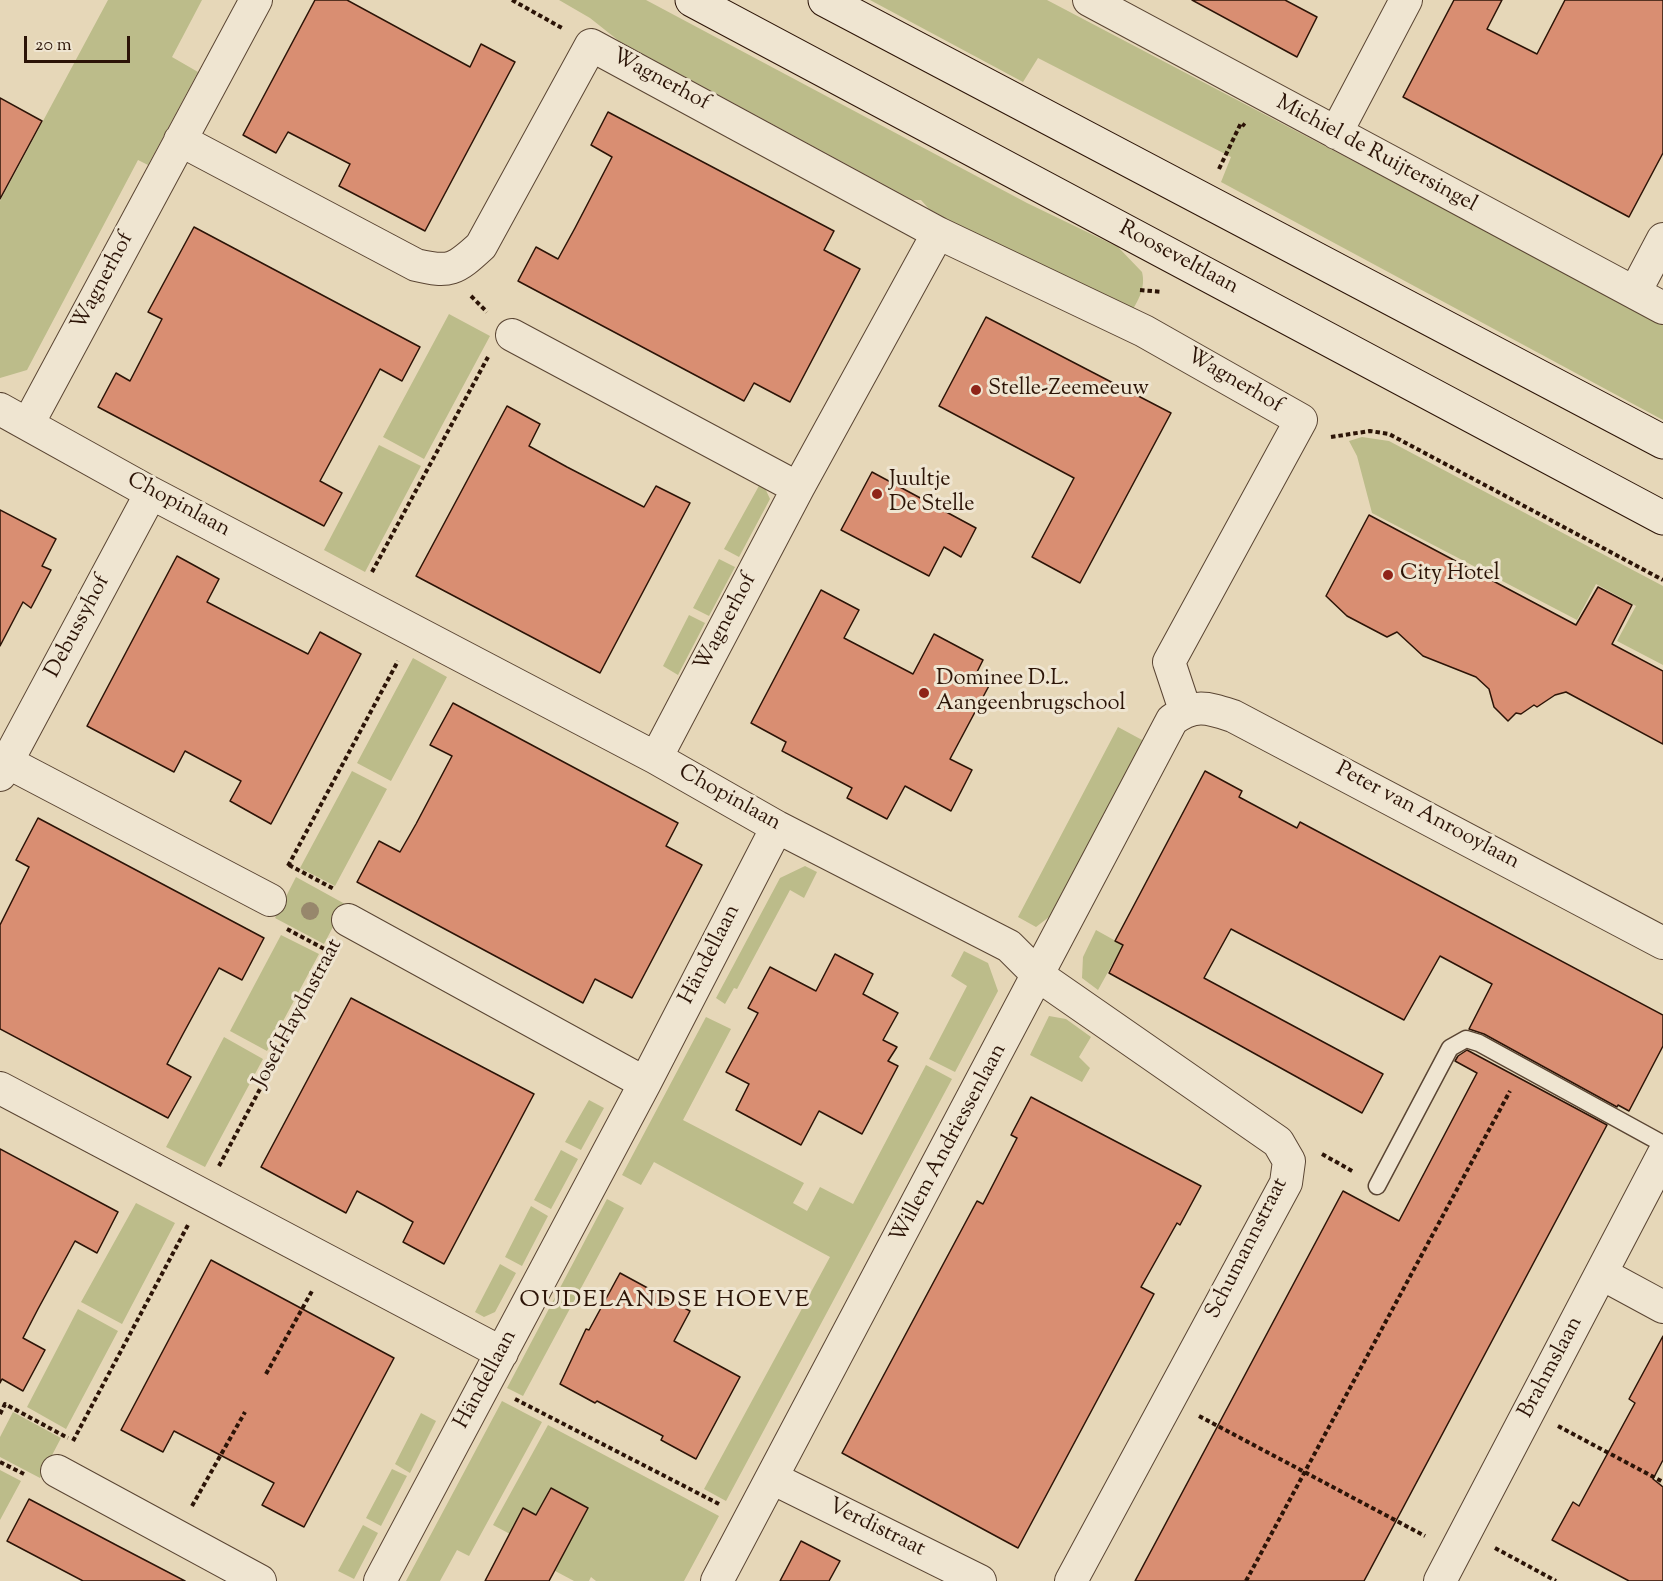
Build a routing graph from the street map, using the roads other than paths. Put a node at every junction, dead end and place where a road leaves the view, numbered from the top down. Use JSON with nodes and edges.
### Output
{"nodes":[{"id":1,"x":256,"y":0,"type":"edge"},
{"id":2,"x":692,"y":0,"type":"edge"},
{"id":3,"x":825,"y":0,"type":"edge"},
{"id":4,"x":1089,"y":0,"type":"edge"},
{"id":5,"x":1406,"y":0,"type":"edge"},
{"id":6,"x":1336,"y":133,"type":"junction"},
{"id":7,"x":180,"y":140,"type":"junction"},
{"id":8,"x":938,"y":233,"type":"junction"},
{"id":9,"x":1663,"y":239,"type":"edge"},
{"id":10,"x":1635,"y":292,"type":"junction"},
{"id":11,"x":1663,"y":308,"type":"edge"},
{"id":12,"x":508,"y":331,"type":"road end"},
{"id":13,"x":0,"y":409,"type":"edge"},
{"id":14,"x":28,"y":424,"type":"junction"},
{"id":15,"x":1663,"y":442,"type":"edge"},
{"id":16,"x":798,"y":488,"type":"junction"},
{"id":17,"x":152,"y":493,"type":"junction"},
{"id":18,"x":1663,"y":518,"type":"edge"},
{"id":19,"x":1185,"y":710,"type":"junction"},
{"id":20,"x":656,"y":758,"type":"junction"},
{"id":21,"x":3,"y":768,"type":"edge"},
{"id":22,"x":777,"y":826,"type":"junction"},
{"id":23,"x":270,"y":900,"type":"road end"},
{"id":24,"x":348,"y":920,"type":"road end"},
{"id":25,"x":1663,"y":943,"type":"edge"},
{"id":26,"x":1039,"y":976,"type":"junction"},
{"id":27,"x":645,"y":1083,"type":"junction"},
{"id":28,"x":0,"y":1088,"type":"edge"},
{"id":29,"x":1663,"y":1144,"type":"edge"},
{"id":30,"x":1663,"y":1155,"type":"edge"},
{"id":31,"x":1377,"y":1186,"type":"road end"},
{"id":32,"x":1602,"y":1274,"type":"junction"},
{"id":33,"x":1663,"y":1307,"type":"edge"},
{"id":34,"x":502,"y":1353,"type":"junction"},
{"id":35,"x":57,"y":1471,"type":"road end"},
{"id":36,"x":772,"y":1478,"type":"junction"},
{"id":37,"x":260,"y":1581,"type":"edge"},
{"id":38,"x":380,"y":1581,"type":"edge"},
{"id":39,"x":717,"y":1581,"type":"edge"},
{"id":40,"x":980,"y":1581,"type":"edge"},
{"id":41,"x":1071,"y":1581,"type":"edge"},
{"id":42,"x":1440,"y":1581,"type":"edge"}],
"edges":[{"from":1,"to":7,"type":"street","name":"Wagnerhof"},
{"from":2,"to":18,"type":"main road","name":"Rooseveltlaan"},
{"from":3,"to":15,"type":"main road"},
{"from":4,"to":6,"type":"street","name":"Michiel de Ruijtersingel"},
{"from":5,"to":6,"type":"street"},
{"from":6,"to":10,"type":"street","name":"Michiel de Ruijtersingel"},
{"from":7,"to":8,"type":"street","name":"Wagnerhof"},
{"from":7,"to":14,"type":"street","name":"Wagnerhof"},
{"from":8,"to":16,"type":"street","name":"Wagnerhof"},
{"from":8,"to":19,"type":"street","name":"Wagnerhof"},
{"from":9,"to":10,"type":"street"},
{"from":10,"to":11,"type":"street","name":"Michiel de Ruijtersingel"},
{"from":12,"to":16,"type":"street"},
{"from":13,"to":14,"type":"street","name":"Chopinlaan"},
{"from":14,"to":17,"type":"street","name":"Chopinlaan"},
{"from":16,"to":20,"type":"street","name":"Wagnerhof"},
{"from":17,"to":20,"type":"street","name":"Chopinlaan"},
{"from":17,"to":21,"type":"street","name":"Debussyhof"},
{"from":19,"to":25,"type":"street","name":"Peter van Anrooylaan"},
{"from":19,"to":26,"type":"street","name":"Willem Andriessenlaan"},
{"from":20,"to":22,"type":"street","name":"Chopinlaan"},
{"from":21,"to":23,"type":"street","name":"Debussyhof"},
{"from":22,"to":26,"type":"street","name":"Chopinlaan"},
{"from":22,"to":27,"type":"street","name":"Händellaan"},
{"from":24,"to":27,"type":"street"},
{"from":26,"to":36,"type":"street","name":"Willem Andriessenlaan"},
{"from":26,"to":41,"type":"street","name":"Schumannstraat"},
{"from":27,"to":34,"type":"street","name":"Händellaan"},
{"from":28,"to":34,"type":"street"},
{"from":29,"to":31,"type":"lane"},
{"from":30,"to":32,"type":"street","name":"Brahmslaan"},
{"from":32,"to":33,"type":"street"},
{"from":32,"to":42,"type":"street","name":"Brahmslaan"},
{"from":34,"to":38,"type":"street","name":"Händellaan"},
{"from":35,"to":37,"type":"street"},
{"from":36,"to":39,"type":"street","name":"Willem Andriessenlaan"},
{"from":36,"to":40,"type":"street","name":"Verdistraat"}]}
